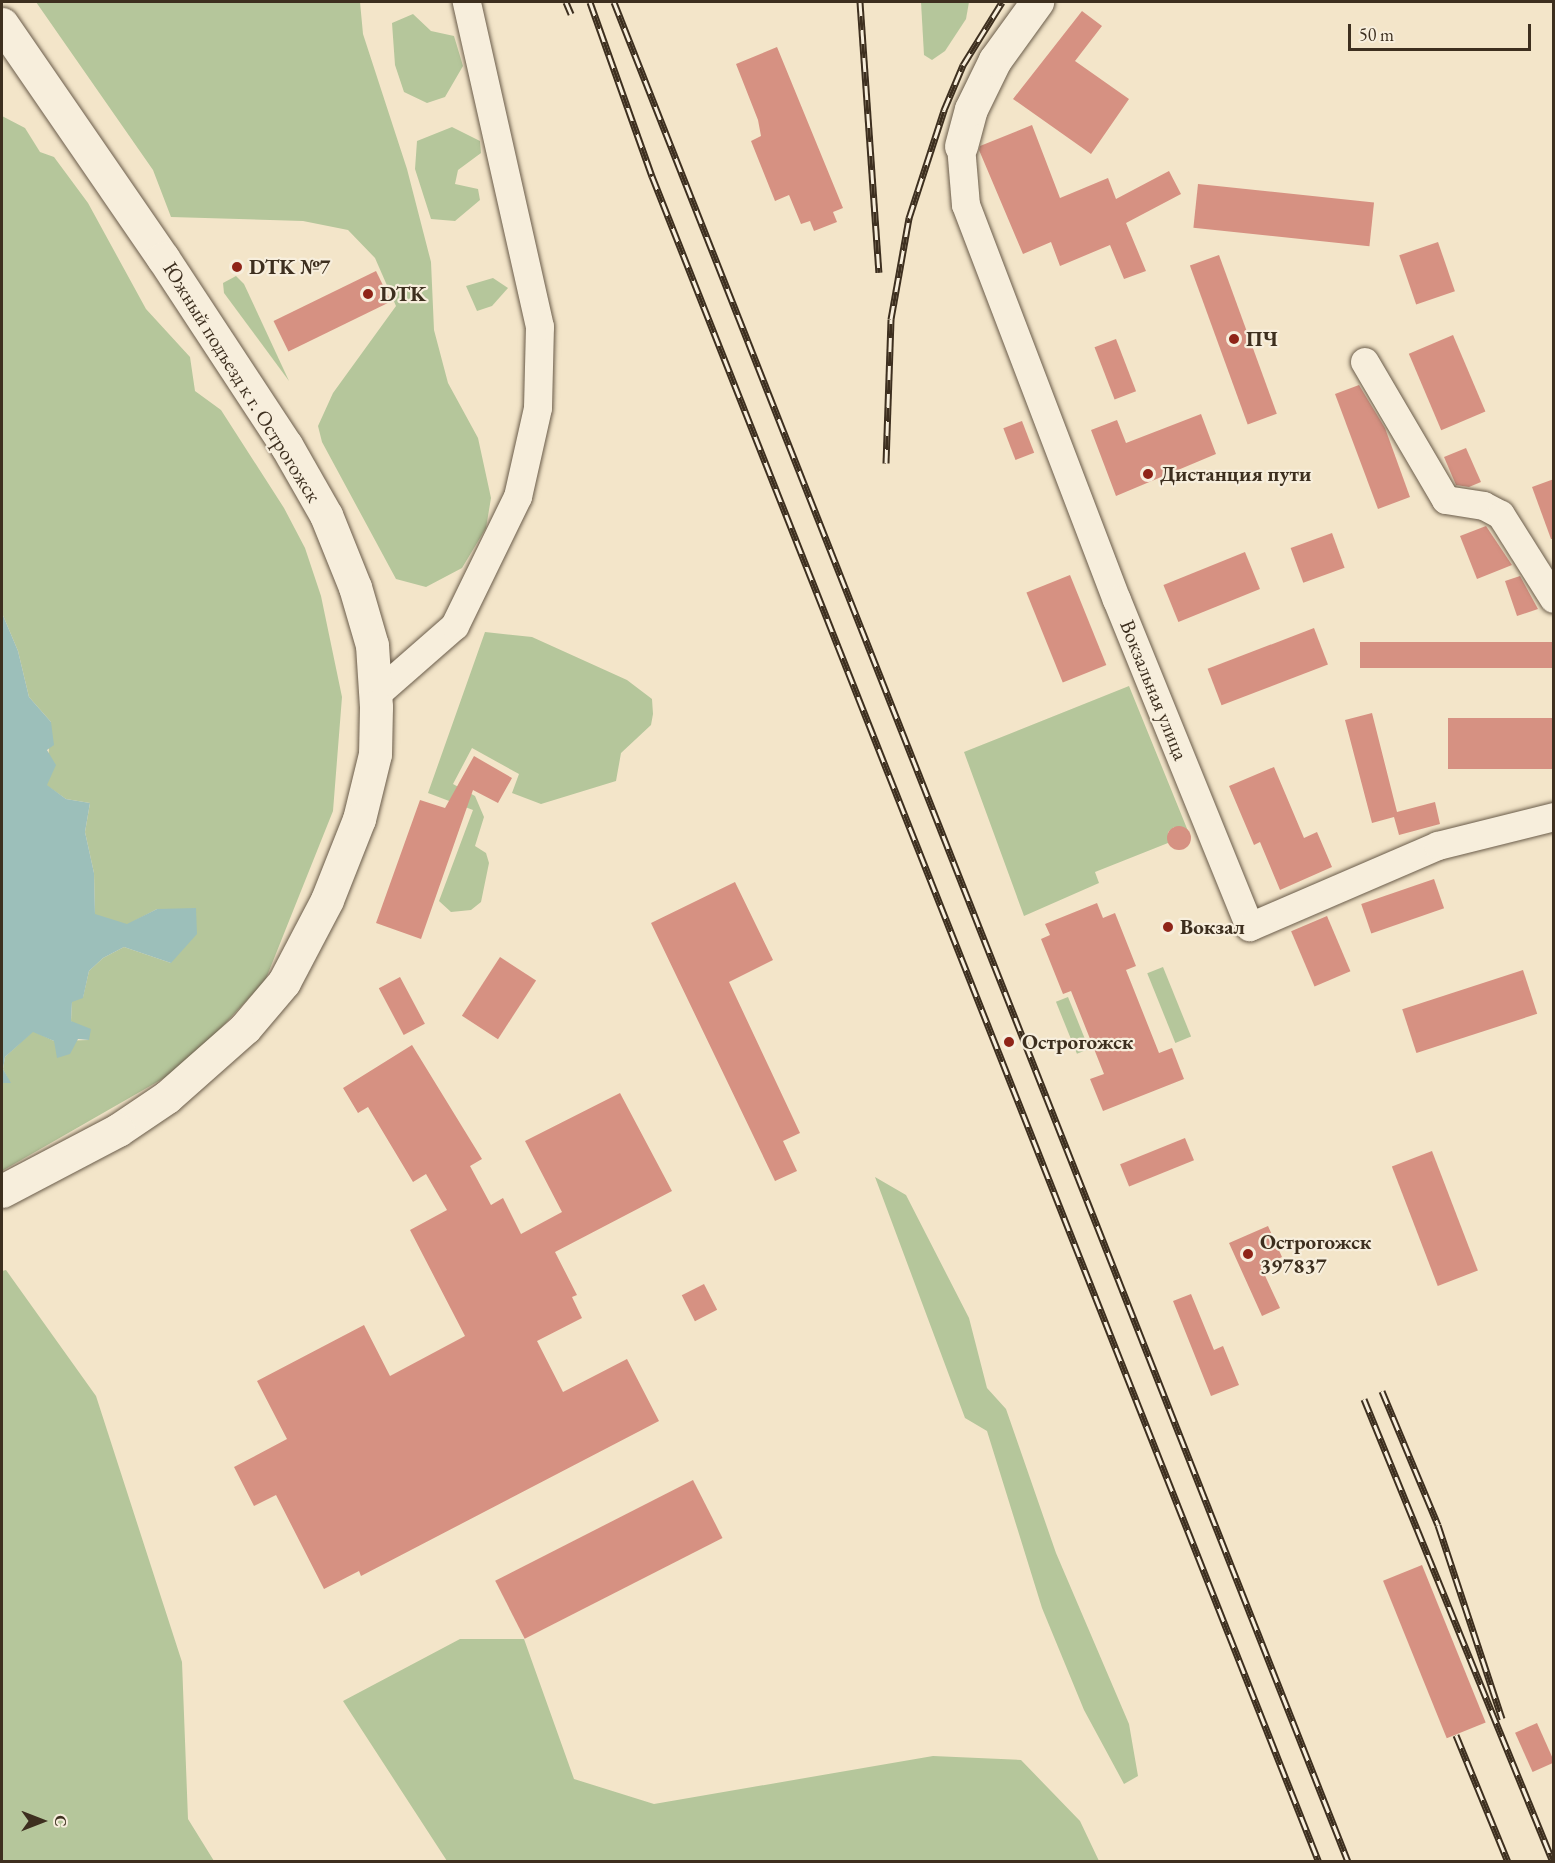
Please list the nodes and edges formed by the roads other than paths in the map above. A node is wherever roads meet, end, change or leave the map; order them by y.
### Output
1 (467, 2) edge
2 (1037, 2) edge
3 (2, 24) edge
4 (961, 146) joint
5 (1365, 362) dead end
6 (1554, 600) edge
7 (375, 696) junction
8 (1554, 817) edge
9 (2, 1191) edge

1 - 7 street
2 - 4 main road
3 - 7 main road, Южный подъезд к г. Острогожск
4 - 8 street, Вокзальная улица
5 - 6 street
7 - 9 main road, Южный подъезд к г. Острогожск

